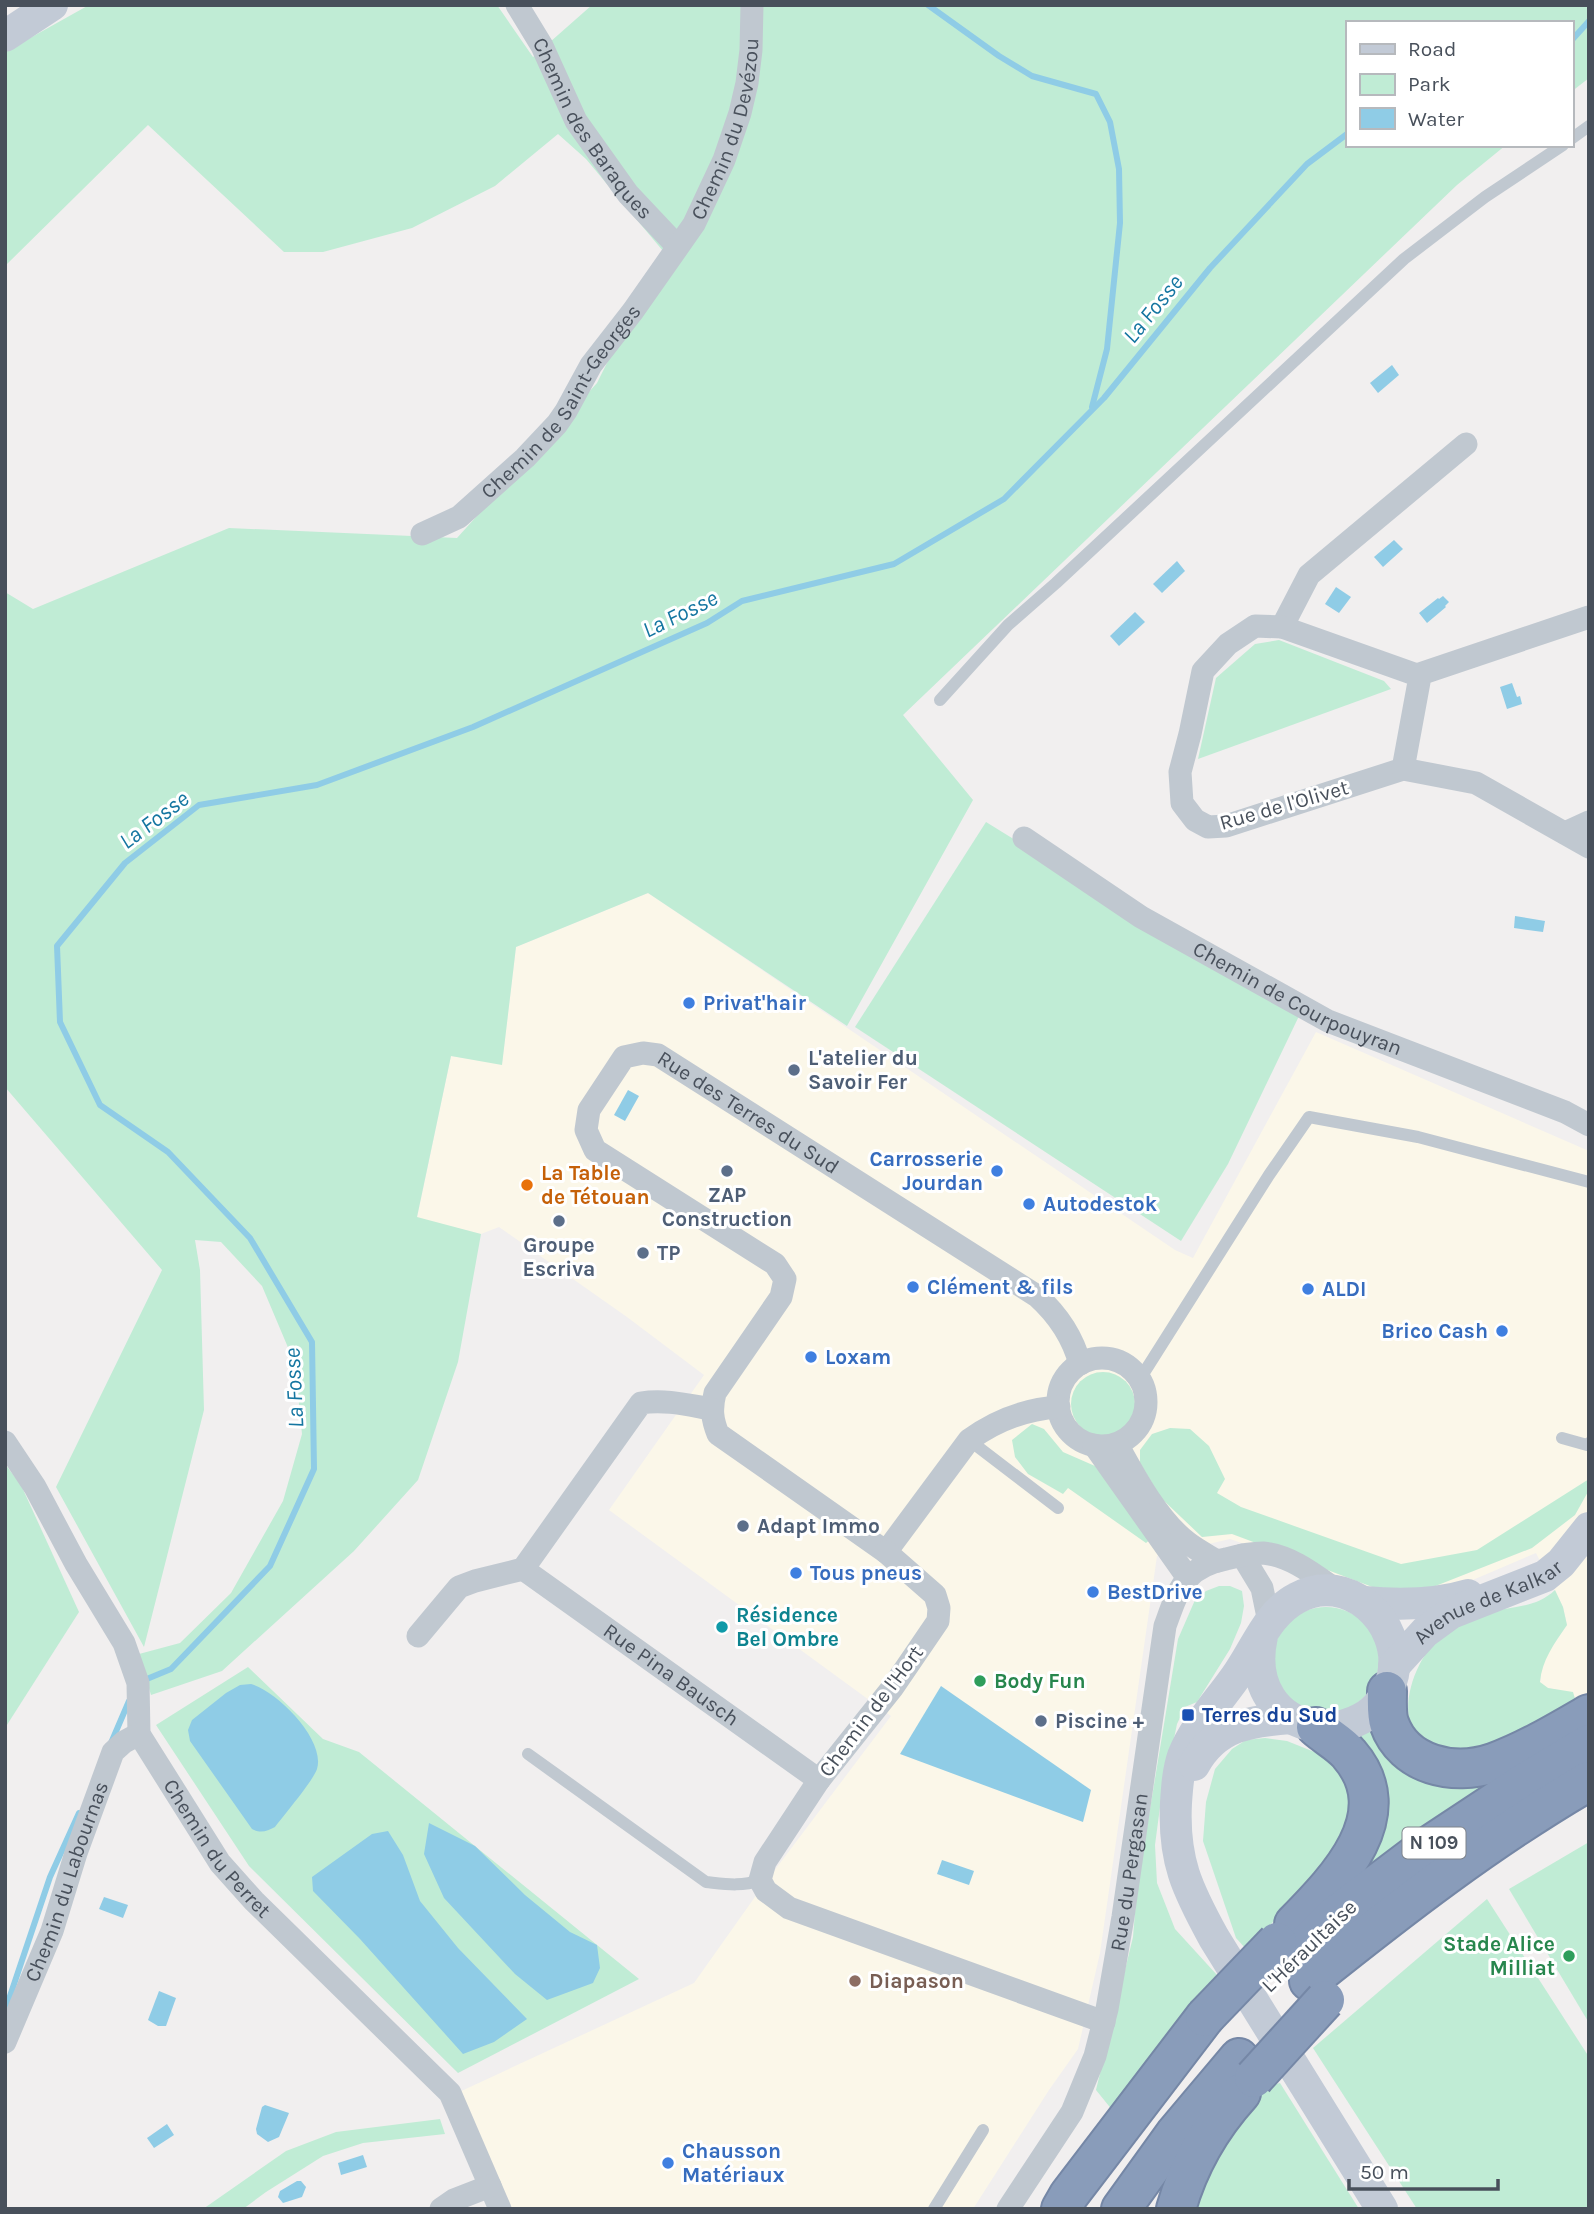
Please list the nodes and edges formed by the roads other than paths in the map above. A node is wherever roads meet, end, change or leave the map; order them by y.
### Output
1 (52, 5) edge
2 (517, 5) edge
3 (752, 5) edge
4 (5, 36) edge
5 (1589, 125) edge
6 (1573, 137) edge
7 (1560, 147) edge
8 (677, 246) junction
9 (1466, 444) dead end
10 (422, 534) dead end
11 (1589, 617) edge
12 (1282, 627) junction
13 (1416, 674) junction
14 (940, 700) dead end
15 (1403, 769) junction
16 (1589, 822) edge
17 (1565, 833) junction
18 (1024, 838) dead end
19 (1589, 847) edge
20 (1589, 1125) edge
21 (1589, 1182) edge
22 (1080, 1364) junction
23 (1140, 1379) junction
24 (1059, 1407) junction
25 (712, 1409) junction
26 (1562, 1438) dead end
27 (969, 1440) junction
28 (5, 1442) edge
29 (1589, 1443) edge
30 (1118, 1444) junction
31 (1094, 1445) junction
32 (1058, 1508) dead end
33 (1585, 1533) edge
34 (886, 1552) junction
35 (1242, 1555) junction
36 (1216, 1561) junction
37 (523, 1569) junction
38 (1188, 1578) junction
39 (1352, 1597) junction
40 (1265, 1629) junction
41 (418, 1636) dead end
42 (1391, 1678) junction
43 (1589, 1714) edge
44 (1303, 1723) junction
45 (139, 1734) junction
46 (1589, 1744) edge
47 (528, 1754) dead end
48 (819, 1780) junction
49 (1589, 1781) edge
50 (1589, 1801) edge
51 (1176, 1810) junction
52 (760, 1880) junction
53 (1301, 1971) junction
54 (1104, 2021) junction
55 (5, 2042) edge
56 (1229, 2047) junction
57 (984, 2130) dead end
58 (490, 2186) junction
59 (441, 2209) edge
60 (500, 2209) edge
61 (934, 2209) edge
62 (1008, 2209) edge
63 (1062, 2209) edge
64 (1086, 2209) edge
65 (1121, 2209) edge
66 (1176, 2209) edge
67 (1382, 2209) edge

1 - 4 street
2 - 8 street, Chemin des Baraques
3 - 8 street, Chemin du Devézou
5 - 6 lane
7 - 14 lane
8 - 10 street, Chemin de Saint-Georges
9 - 12 street
11 - 13 street
12 - 13 street, Rue de l'Olivet
12 - 15 street, Rue de l'Olivet
13 - 15 street
15 - 17 street
16 - 17 street
17 - 19 street
18 - 20 street, Chemin de Courpouyran
21 - 23 lane
22 - 23 street
22 - 24 street
22 - 25 street, Rue des Terres du Sud
23 - 30 street
24 - 27 street
24 - 31 street
25 - 34 street
25 - 37 street
26 - 29 lane
27 - 32 lane
27 - 34 street
28 - 45 street
30 - 31 street
30 - 36 street
31 - 38 street
33 - 39 street, Avenue de Kalkar
33 - 42 street, Avenue de Kalkar
34 - 48 street, Chemin de l'Hort
35 - 36 street
35 - 39 street
35 - 40 street
36 - 38 street
37 - 41 street
37 - 48 street, Rue Pina Bausch
38 - 54 street, Rue du Pergasan
39 - 40 street
39 - 42 street
40 - 44 street
40 - 51 street
42 - 43 highway
42 - 44 street
44 - 51 street
44 - 53 highway
45 - 55 street, Chemin du Labournas
45 - 58 street, Chemin du Perret
46 - 53 highway, L'Héraultaise / N 109
47 - 52 lane
48 - 52 street, Chemin de l'Hort
49 - 53 highway, L'Héraultaise / N 109
50 - 53 highway
51 - 67 street
52 - 54 street
53 - 56 highway, L'Héraultaise / N 109
53 - 56 highway, bridge
54 - 62 street, Rue du Pergasan
56 - 63 highway
56 - 64 highway, L'Héraultaise / N 109
56 - 65 highway, L'Héraultaise / N 109
56 - 66 highway
57 - 61 lane
58 - 59 street
58 - 60 street, Chemin du Perret

